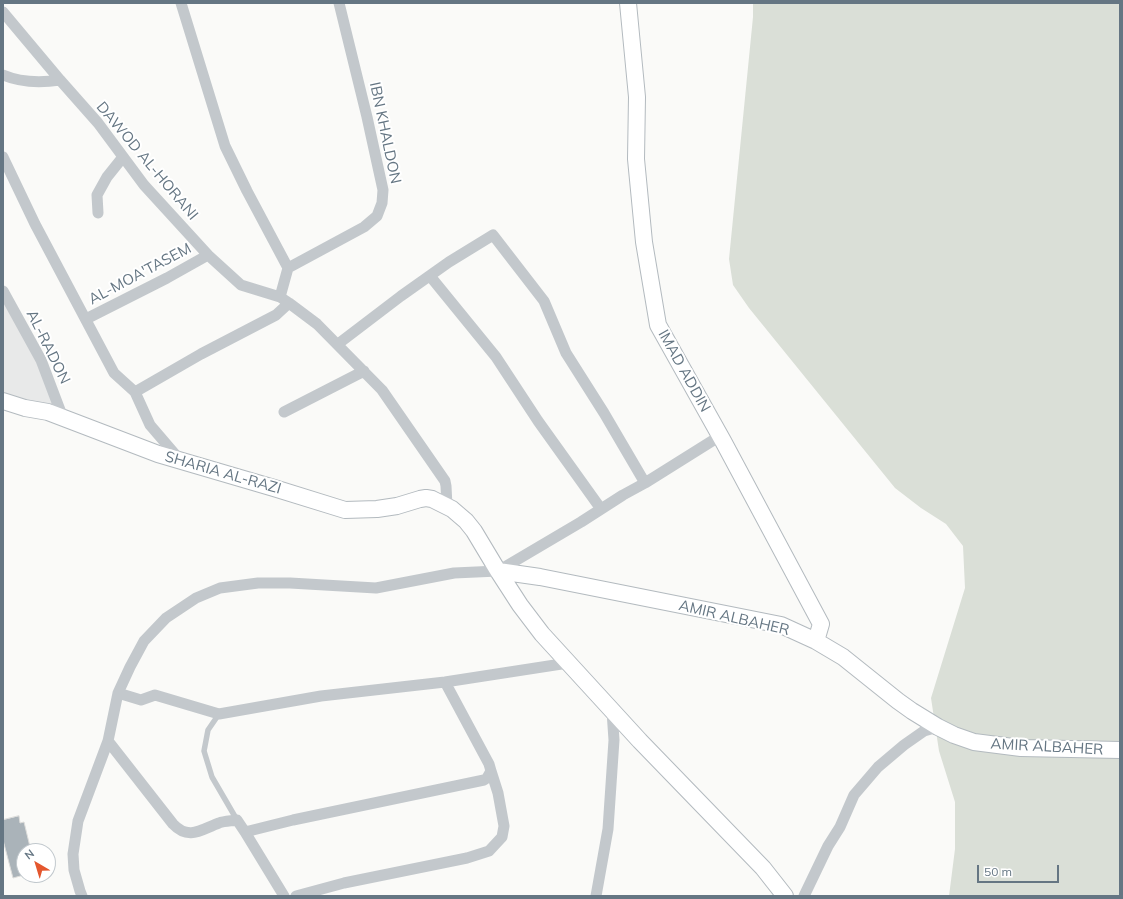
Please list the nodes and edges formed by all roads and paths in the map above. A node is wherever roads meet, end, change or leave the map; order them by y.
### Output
1 (181, 3) edge
2 (339, 3) edge
3 (628, 3) edge
4 (3, 12) edge
5 (3, 75) edge
6 (60, 80) junction
7 (3, 157) edge
8 (123, 158) junction
9 (98, 212) dead end
10 (208, 256) junction
11 (288, 268) junction
12 (430, 276) junction
13 (3, 291) edge
14 (284, 300) junction
15 (86, 319) junction
16 (338, 344) junction
17 (364, 371) junction
18 (135, 392) junction
19 (3, 401) edge
20 (284, 412) dead end
21 (63, 418) junction
22 (720, 436) junction
23 (182, 462) junction
24 (645, 483) junction
25 (447, 506) junction
26 (601, 509) junction
27 (498, 571) junction
28 (816, 641) junction
29 (568, 663) junction
30 (444, 682) junction
31 (118, 693) junction
32 (612, 711) junction
33 (219, 714) junction
34 (938, 727) junction
35 (108, 741) junction
36 (1120, 750) edge
37 (491, 771) junction
38 (237, 820) junction
39 (246, 832) junction
40 (82, 896) edge
41 (284, 896) edge
42 (296, 896) edge
43 (596, 896) edge
44 (786, 896) edge
45 (804, 896) edge

1 - 11 street
2 - 11 street, IBN KHALDON
3 - 22 street, IMAD ADDIN
4 - 6 street, DAWOD AL-HORANI
5 - 6 street
6 - 8 street, DAWOD AL-HORANI
7 - 15 street
8 - 9 street
8 - 10 street, DAWOD AL-HORANI
10 - 14 street, DAWOD AL-HORANI
10 - 15 street, AL-MOA'TASEM
11 - 14 street
12 - 16 street
12 - 24 street
12 - 26 street
13 - 21 street, AL-RADON
14 - 16 street, DAWOD AL-HORANI
14 - 18 street
15 - 18 street
16 - 17 street, DAWOD AL-HORANI
17 - 20 street
17 - 25 street, DAWOD AL-HORANI
18 - 23 street
19 - 21 street, SHARIA AL-RAZI
21 - 23 street, SHARIA AL-RAZI
22 - 24 street
22 - 28 street, IMAD ADDIN
23 - 25 street, SHARIA AL-RAZI
24 - 26 street
25 - 27 street
26 - 27 street
27 - 28 street, AMIR ALBAHER
27 - 29 street
27 - 31 street
28 - 34 street, AMIR ALBAHER
29 - 30 street
29 - 32 street
30 - 33 street
30 - 37 street
31 - 33 street
31 - 35 street
32 - 43 street
32 - 44 street
33 - 38 lane
34 - 36 street, AMIR ALBAHER
34 - 45 street
35 - 38 street
35 - 40 street
37 - 39 street
37 - 42 street
38 - 39 street
39 - 41 street

